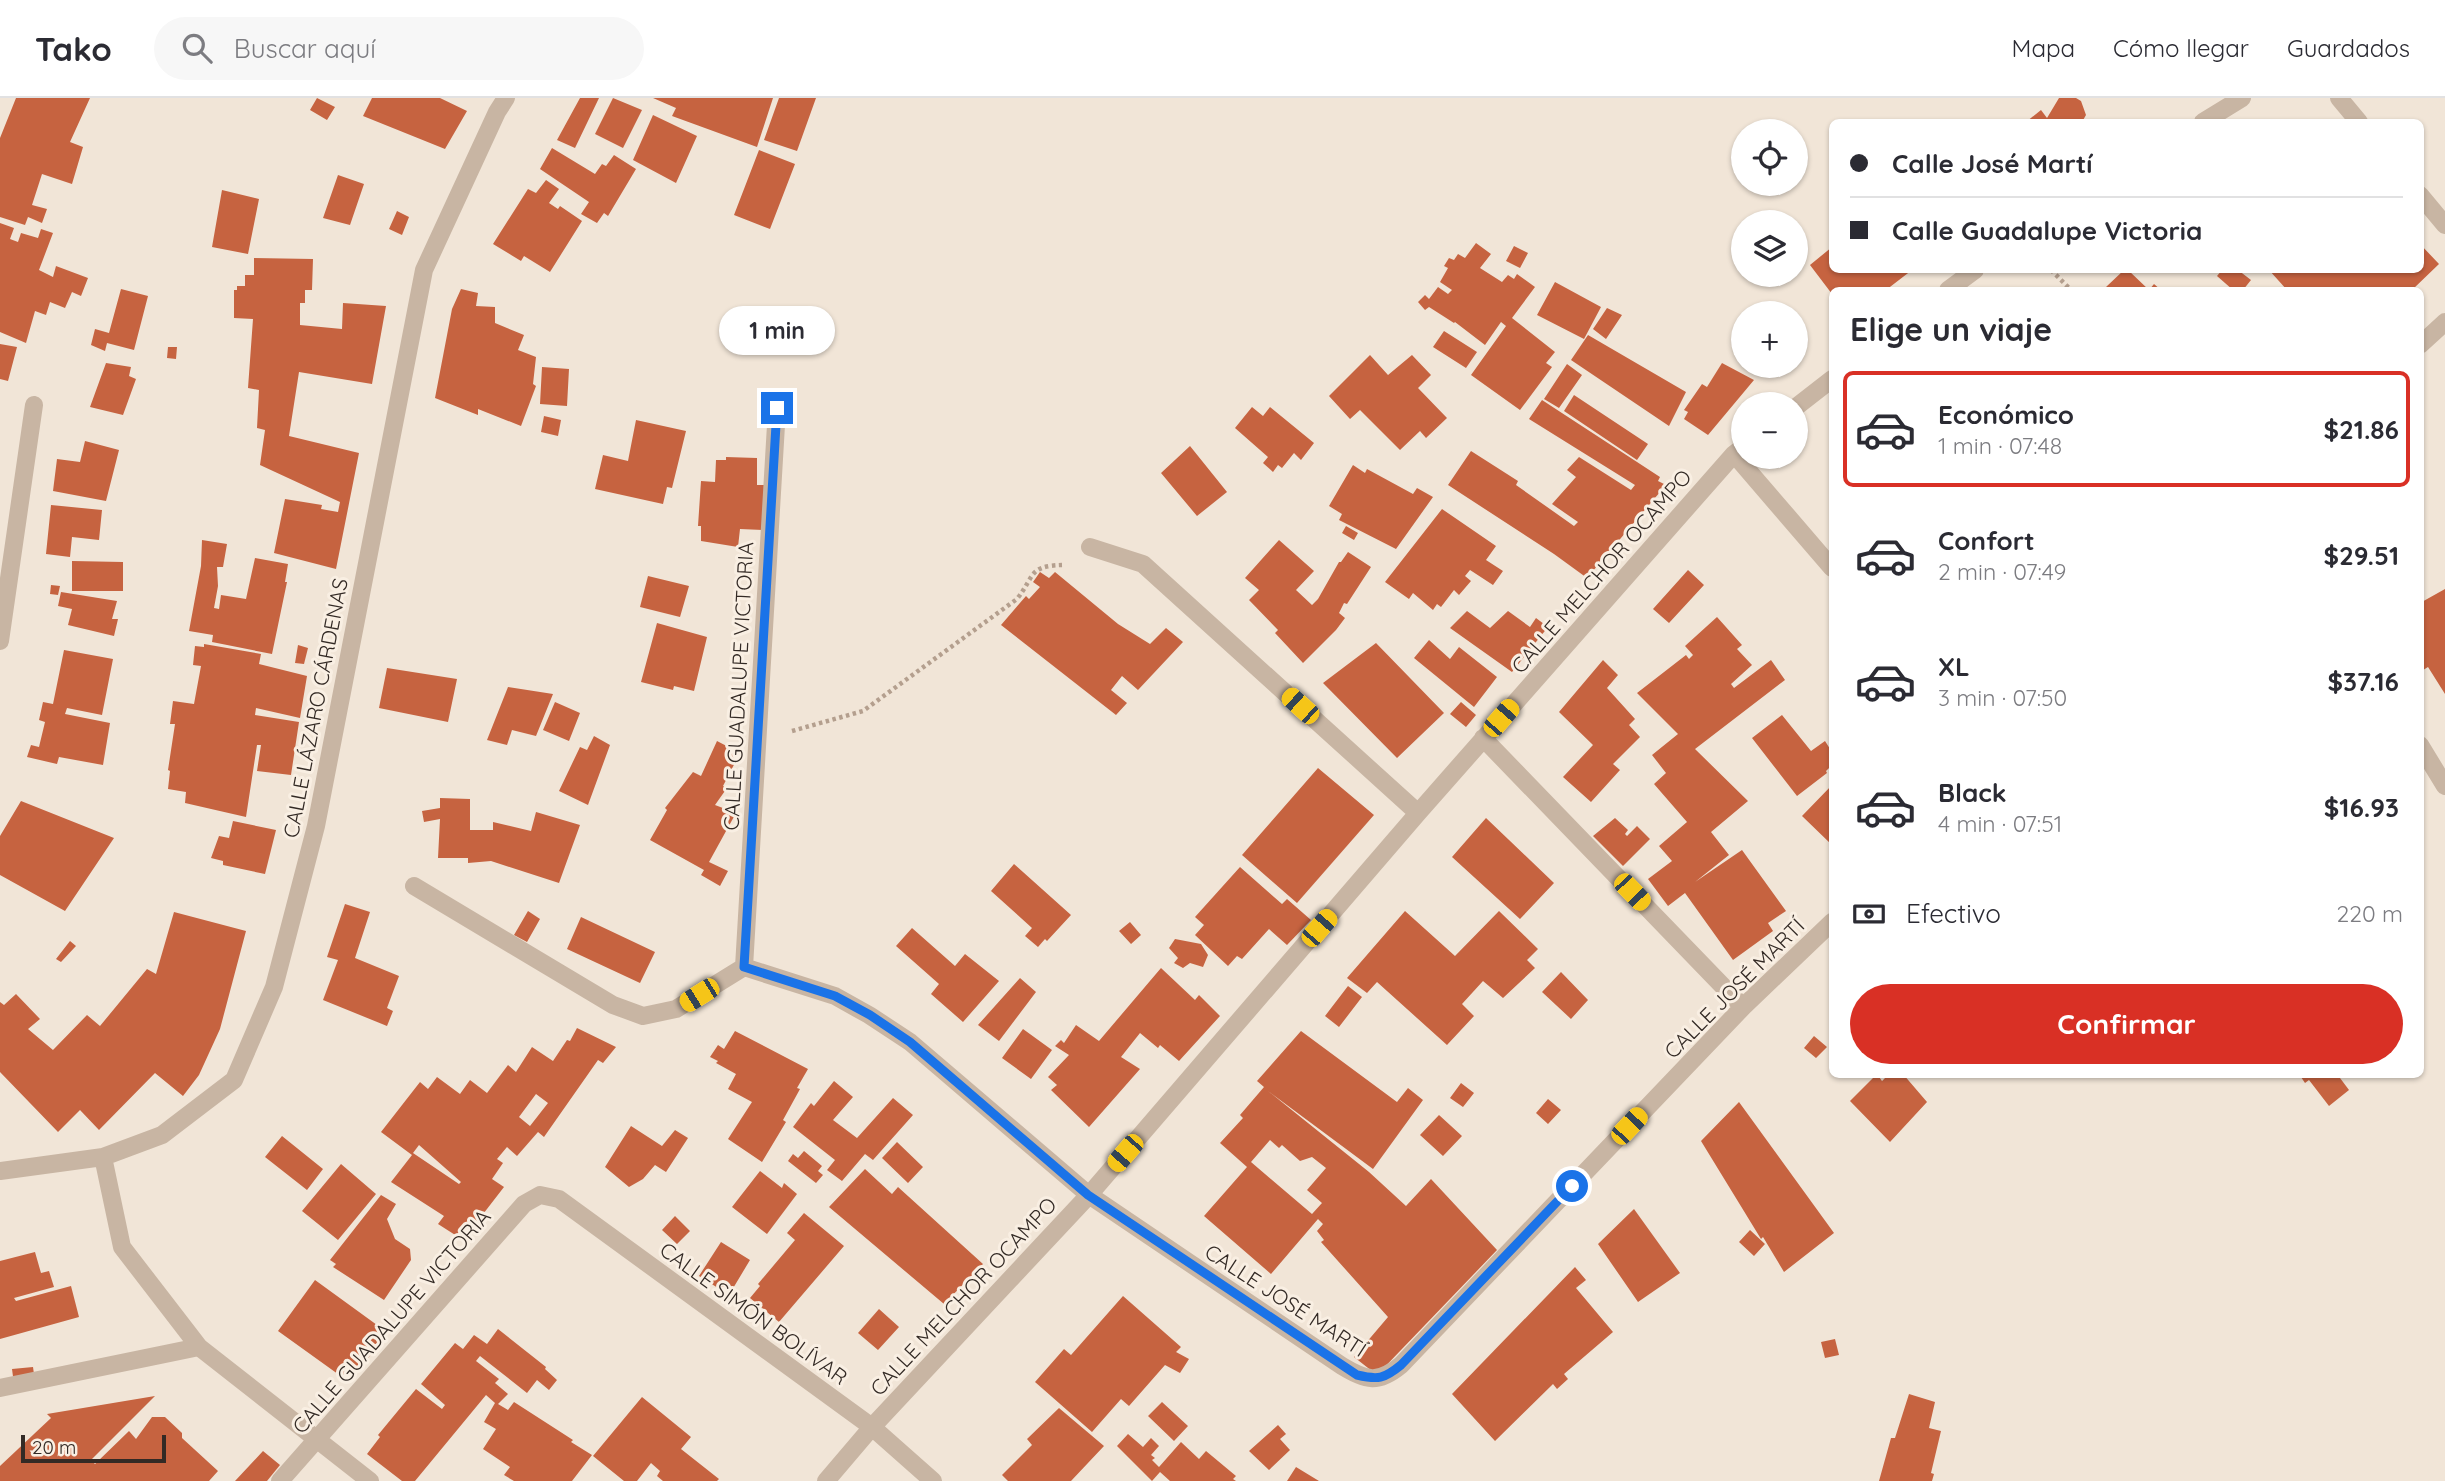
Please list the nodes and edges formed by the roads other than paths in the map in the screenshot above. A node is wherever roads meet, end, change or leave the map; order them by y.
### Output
1 (506, 98) edge
2 (2242, 98) edge
3 (2339, 98) edge
4 (2208, 119) edge
5 (2357, 119) edge
6 (2424, 200) edge
7 (2445, 225) edge
8 (1971, 273) edge
9 (1952, 287) edge
10 (2445, 323) edge
11 (2424, 341) edge
12 (1829, 381) edge
13 (1808, 398) edge
14 (34, 405) dead end
15 (777, 408) dead end
16 (1731, 460) edge
17 (1753, 469) edge
18 (1090, 547) road end
19 (1829, 564) edge
20 (0, 641) edge
21 (1483, 738) junction
22 (2424, 752) edge
23 (2445, 786) edge
24 (1418, 813) junction
25 (414, 886) dead end
26 (1829, 925) edge
27 (744, 967) junction
28 (1743, 1007) junction
29 (103, 1157) junction
30 (0, 1171) edge
31 (540, 1195) joint
32 (1088, 1195) junction
33 (199, 1347) junction
34 (0, 1388) edge
35 (872, 1427) junction
36 (318, 1439) junction
37 (280, 1481) edge
38 (370, 1481) edge
39 (826, 1481) edge
40 (933, 1481) edge

1 - 29 street, CALLE LÁZARO CÁRDENAS
2 - 4 street
3 - 5 street
6 - 7 street
8 - 9 street
10 - 11 street
12 - 13 street
14 - 20 street
15 - 27 street, CALLE GUADALUPE VICTORIA
16 - 21 street, CALLE MELCHOR OCAMPO
17 - 19 street
18 - 24 street
21 - 24 street, CALLE MELCHOR OCAMPO
21 - 28 street
22 - 23 street
24 - 32 street, CALLE MELCHOR OCAMPO
25 - 27 street
26 - 28 street, CALLE JOSÉ MARTÍ
27 - 32 street, CALLE JOSÉ MARTÍ
28 - 32 street, CALLE JOSÉ MARTÍ
29 - 30 street, CALLE LÁZARO CÁRDENAS
29 - 33 street
31 - 35 street, CALLE SIMÓN BOLÍVAR
31 - 36 street, CALLE GUADALUPE VICTORIA
32 - 35 street, CALLE MELCHOR OCAMPO
33 - 34 street
33 - 36 street
35 - 39 street, CALLE MELCHOR OCAMPO
35 - 40 street, CALLE SIMÓN BOLÍVAR
36 - 37 street, CALLE GUADALUPE VICTORIA
36 - 38 street

